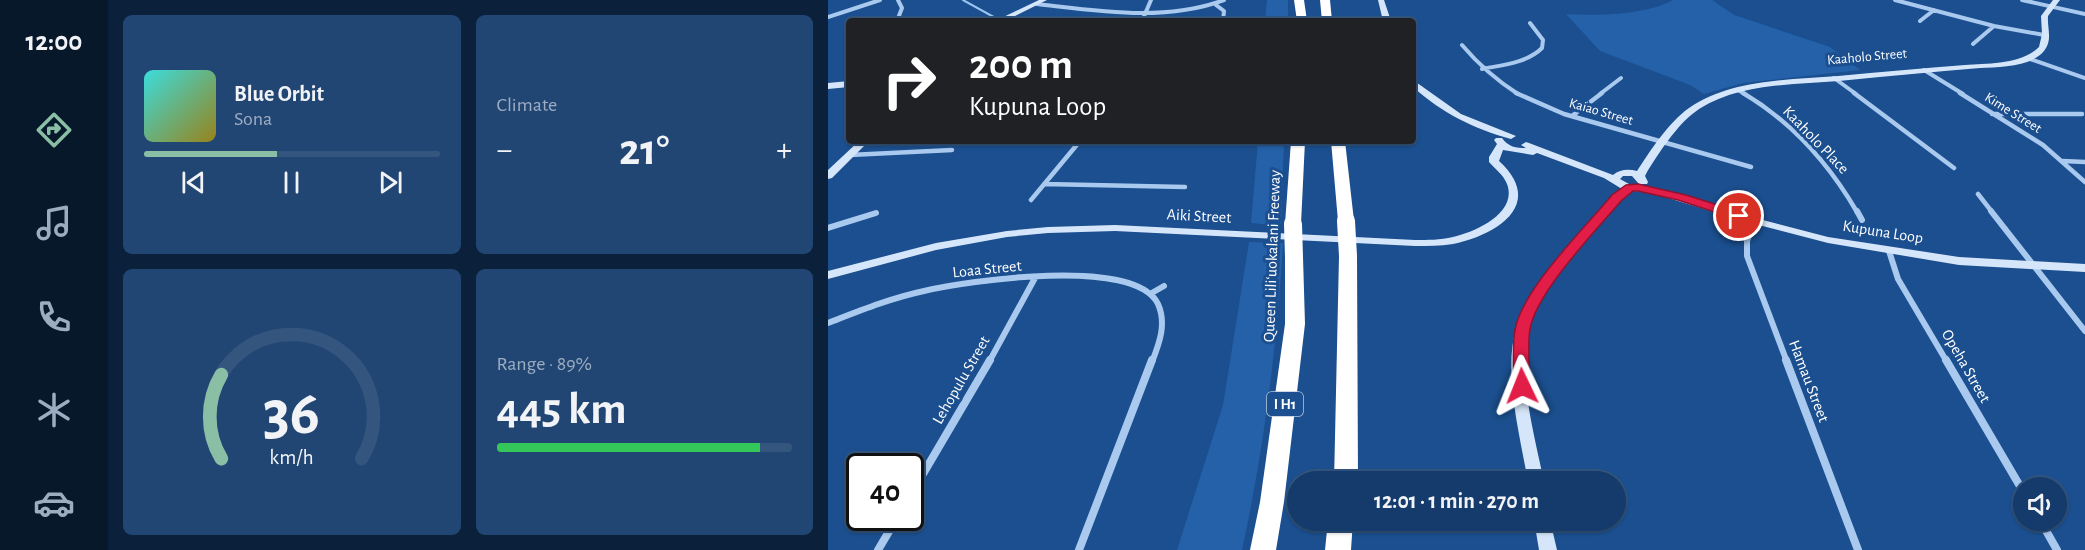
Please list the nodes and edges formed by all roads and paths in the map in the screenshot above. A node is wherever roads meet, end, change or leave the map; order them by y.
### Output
1 (880, 0) edge
2 (897, 0) edge
3 (1151, 0) edge
4 (1224, 0) edge
5 (1300, 0) edge
6 (1327, 0) edge
7 (1382, 0) edge
8 (1894, 0) edge
9 (2022, 0) edge
10 (2057, 0) edge
11 (1041, 2) edge
12 (1216, 5) junction
13 (2050, 6) junction
14 (1934, 10) junction
15 (1146, 12) junction
16 (2085, 14) edge
17 (1327, 16) edge
18 (828, 17) edge
19 (898, 18) edge
20 (1006, 18) edge
21 (1143, 18) edge
22 (1223, 18) edge
23 (1302, 18) edge
24 (1386, 18) edge
25 (1920, 21) dead end
26 (1530, 23) dead end
27 (1994, 26) junction
28 (2044, 35) junction
29 (1973, 44) dead end
30 (1462, 45) dead end
31 (2027, 58) junction
32 (1482, 69) junction
33 (1924, 70) junction
34 (1621, 78) dead end
35 (1834, 78) junction
36 (2085, 78) edge
37 (846, 84) edge
38 (828, 86) edge
39 (1416, 86) edge
40 (1738, 90) junction
41 (1991, 114) junction
42 (2082, 114) dead end
43 (1572, 117) junction
44 (1470, 123) junction
45 (1511, 136) junction
46 (861, 144) edge
47 (1077, 144) edge
48 (1298, 144) edge
49 (1338, 144) edge
50 (1660, 145) junction
51 (1511, 146) junction
52 (952, 150) dead end
53 (850, 155) junction
54 (2062, 161) junction
55 (2085, 162) edge
56 (1751, 167) dead end
57 (1954, 168) dead end
58 (828, 176) edge
59 (1628, 182) junction
60 (2085, 182) edge
61 (1044, 184) junction
62 (1185, 187) dead end
63 (1978, 194) dead end
64 (1030, 200) dead end
65 (876, 213) dead end
66 (1862, 220) dead end
67 (1755, 221) junction
68 (828, 228) edge
69 (1889, 251) junction
70 (2033, 265) junction
71 (2085, 268) edge
72 (828, 275) edge
73 (1035, 278) junction
74 (1164, 286) dead end
75 (1150, 294) junction
76 (828, 323) edge
77 (2085, 331) edge
78 (1346, 471) edge
79 (1534, 471) edge
80 (924, 473) edge
81 (2015, 477) edge
82 (889, 531) edge
83 (1340, 531) edge
84 (1544, 531) edge
85 (2046, 531) edge
86 (878, 550) edge
87 (1079, 550) edge
88 (1263, 550) edge
89 (1338, 550) edge
90 (1548, 550) edge
91 (1858, 550) edge
92 (2057, 550) edge

1 - 18 street
2 - 19 street
3 - 15 street
4 - 12 street
5 - 23 highway
6 - 17 highway
7 - 24 street
8 - 14 street
9 - 13 street
10 - 13 street
11 - 15 street
11 - 20 street
12 - 15 street
12 - 22 street
13 - 16 street
13 - 28 street
14 - 25 street
14 - 27 street
15 - 21 street
26 - 32 street
27 - 28 street
27 - 29 street
28 - 31 street
30 - 32 street, Kaiao Street
31 - 33 street, Kaaholo Street
31 - 36 street
32 - 43 street, Kaiao Street
33 - 35 street, Kaaholo Street
33 - 41 street, Kime Street
34 - 43 street
35 - 40 street, Kaaholo Street
35 - 57 street
37 - 38 street
39 - 44 street, Kupuna Loop
40 - 50 street, Kaaholo Street
40 - 66 street, Kaaholo Place
41 - 42 street
41 - 54 street, Kime Street
43 - 50 street, Kaiao Street
44 - 45 street, Kupuna Loop
44 - 51 street, Kupuna Loop
45 - 51 street
45 - 51 street, Kupuna Loop
46 - 53 street
47 - 61 street
48 - 88 highway, Queen Liliʻuokalani Freeway / I H1, bridge
49 - 78 highway, bridge
50 - 56 street, Kaiao Street
50 - 59 street, Kaaholo Street
51 - 59 street, Kupuna Loop
51 - 72 street, Aiki Street
52 - 53 street
53 - 58 street
54 - 55 street
54 - 60 street, Kime Street
59 - 67 street, Kupuna Loop
59 - 79 street, Kaaholo Street
61 - 62 street
61 - 64 street
63 - 70 street
65 - 68 street
67 - 69 street, Kupuna Loop
67 - 91 street, Hamau Street
69 - 70 street, Kupuna Loop
69 - 81 street, Opeha Street
70 - 71 street, Kupuna Loop
70 - 77 street
73 - 75 street, Loaa Street
73 - 76 street, Loaa Street
73 - 80 street, Lehopulu Street
74 - 75 street
75 - 87 street
82 - 86 street
83 - 89 highway
84 - 90 street
85 - 92 street

